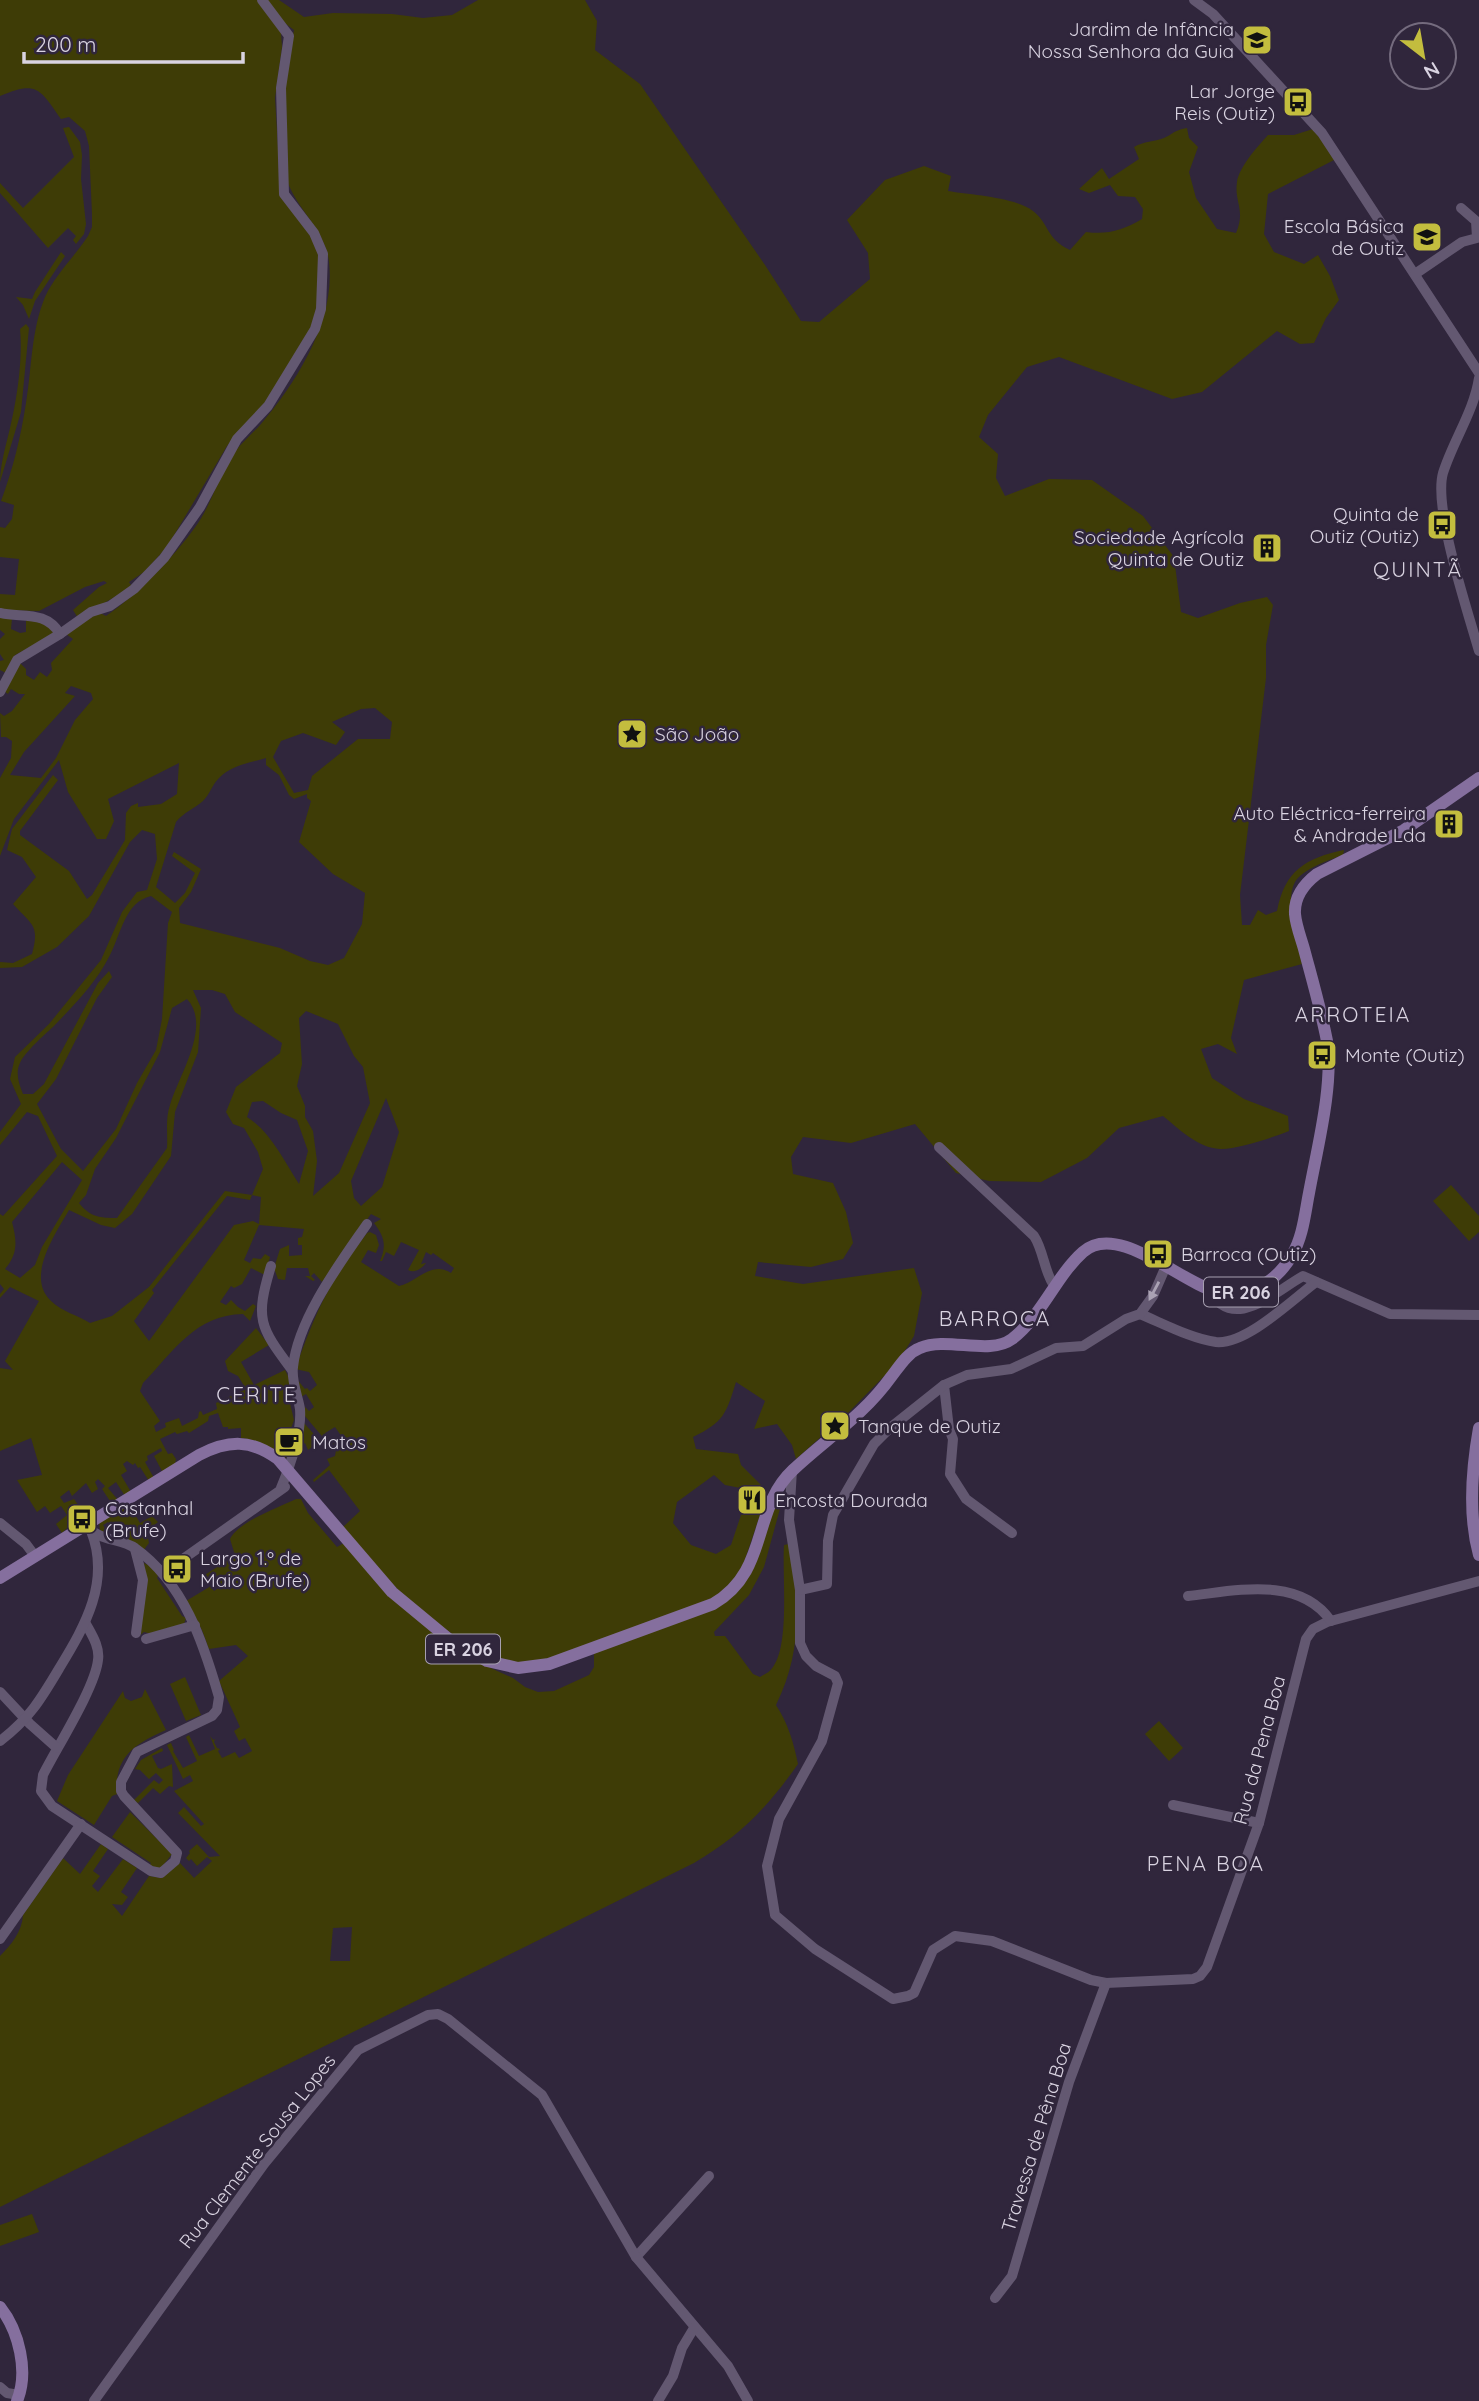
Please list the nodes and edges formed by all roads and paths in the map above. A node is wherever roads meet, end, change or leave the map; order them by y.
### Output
1 (262, 0) edge
2 (1194, 0) edge
3 (1461, 208) dead end
4 (1478, 238) edge
5 (1415, 274) junction
6 (1479, 376) edge
7 (0, 613) edge
8 (60, 634) junction
9 (1479, 651) edge
10 (0, 692) edge
11 (1479, 778) edge
12 (939, 1147) dead end
13 (367, 1224) dead end
14 (271, 1265) dead end
15 (1166, 1266) junction
16 (1316, 1282) junction
17 (1055, 1287) junction
18 (1207, 1288) junction
19 (1140, 1314) junction
20 (1479, 1315) edge
21 (292, 1370) junction
22 (944, 1385) junction
23 (1479, 1428) edge
24 (287, 1468) junction
25 (792, 1470) junction
26 (299, 1483) junction
27 (281, 1488) junction
28 (0, 1523) edge
29 (89, 1528) junction
30 (1012, 1533) dead end
31 (135, 1549) junction
32 (1479, 1555) edge
33 (35, 1556) junction
34 (163, 1573) junction
35 (0, 1578) edge
36 (1479, 1581) edge
37 (800, 1590) junction
38 (1188, 1596) dead end
39 (1331, 1621) junction
40 (86, 1624) junction
41 (195, 1625) junction
42 (136, 1633) dead end
43 (146, 1639) dead end
44 (0, 1692) edge
45 (26, 1719) junction
46 (0, 1741) edge
47 (57, 1748) junction
48 (1173, 1805) dead end
49 (81, 1824) junction
50 (1259, 1824) junction
51 (0, 1939) edge
52 (1106, 1983) junction
53 (709, 2176) dead end
54 (636, 2257) junction
55 (995, 2298) dead end
56 (0, 2307) edge
57 (694, 2328) junction
58 (0, 2387) edge
59 (18, 2398) edge
60 (94, 2401) edge
61 (658, 2401) edge
62 (748, 2401) edge

1 - 8 street
2 - 5 street
3 - 4 street
4 - 5 street
5 - 6 street
6 - 9 street
7 - 8 street
8 - 10 street
11 - 18 main road, ER 206
12 - 17 street
13 - 21 street
14 - 21 street
15 - 17 main road, ER 206
15 - 18 main road, ER 206
15 -> 19 street
16 - 18 street
16 - 19 street
16 - 20 street
17 - 25 main road, ER 206
19 - 22 street
21 - 24 street
22 - 30 street
22 - 37 street
23 - 32 main road
24 - 26 main road, ER 206
24 - 27 street
24 - 29 main road, ER 206
25 - 26 main road, ER 206
25 - 37 street
26 - 27 street
27 - 34 street
28 - 33 street
29 - 31 street
29 - 33 main road, ER 206
29 - 40 street
31 - 34 street
31 - 42 street
33 - 35 main road, ER 206
34 - 41 street
36 - 39 street, Rua da Pena Boa
37 - 52 street, Rua da Pena Boa
38 - 39 street
39 - 50 street, Rua da Pena Boa
40 - 45 street
40 - 47 street
41 - 43 street
41 - 49 street
44 - 45 street
45 - 46 street
45 - 47 street
47 - 49 street
48 - 50 street
49 - 51 street
50 - 52 street, Rua da Pena Boa
52 - 55 street, Travessa de Pêna Boa
53 - 54 street
54 - 57 street, Rua Clemente Sousa Lopes
54 - 60 street, Rua Clemente Sousa Lopes
56 - 59 main road
57 - 61 street
57 - 62 street, Rua Clemente Sousa Lopes
58 - 59 street

